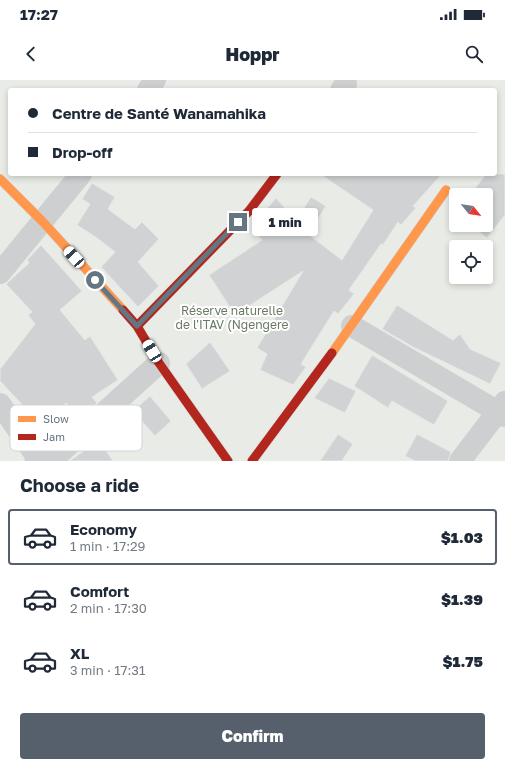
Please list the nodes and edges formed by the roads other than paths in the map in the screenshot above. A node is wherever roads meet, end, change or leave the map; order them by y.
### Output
1 (156, 80) edge
2 (150, 88) edge
3 (79, 176) edge
4 (275, 176) edge
5 (0, 179) edge
6 (446, 190) dead end
7 (43, 222) junction
8 (0, 273) edge
9 (137, 326) junction
10 (352, 326) junction
11 (159, 363) junction
12 (0, 404) edge
13 (113, 405) edge
14 (502, 410) edge
15 (10, 419) edge
16 (32, 451) edge
17 (62, 451) edge
18 (36, 461) edge
19 (51, 461) edge
20 (228, 461) edge
21 (252, 461) edge
22 (460, 461) edge

1 - 2 street
3 - 7 street
4 - 9 street
5 - 7 street
6 - 10 street
7 - 8 street
7 - 9 street
9 - 11 street
10 - 14 street
10 - 21 street
11 - 13 street
11 - 20 street
12 - 15 street
14 - 22 street
16 - 18 street
17 - 19 street

